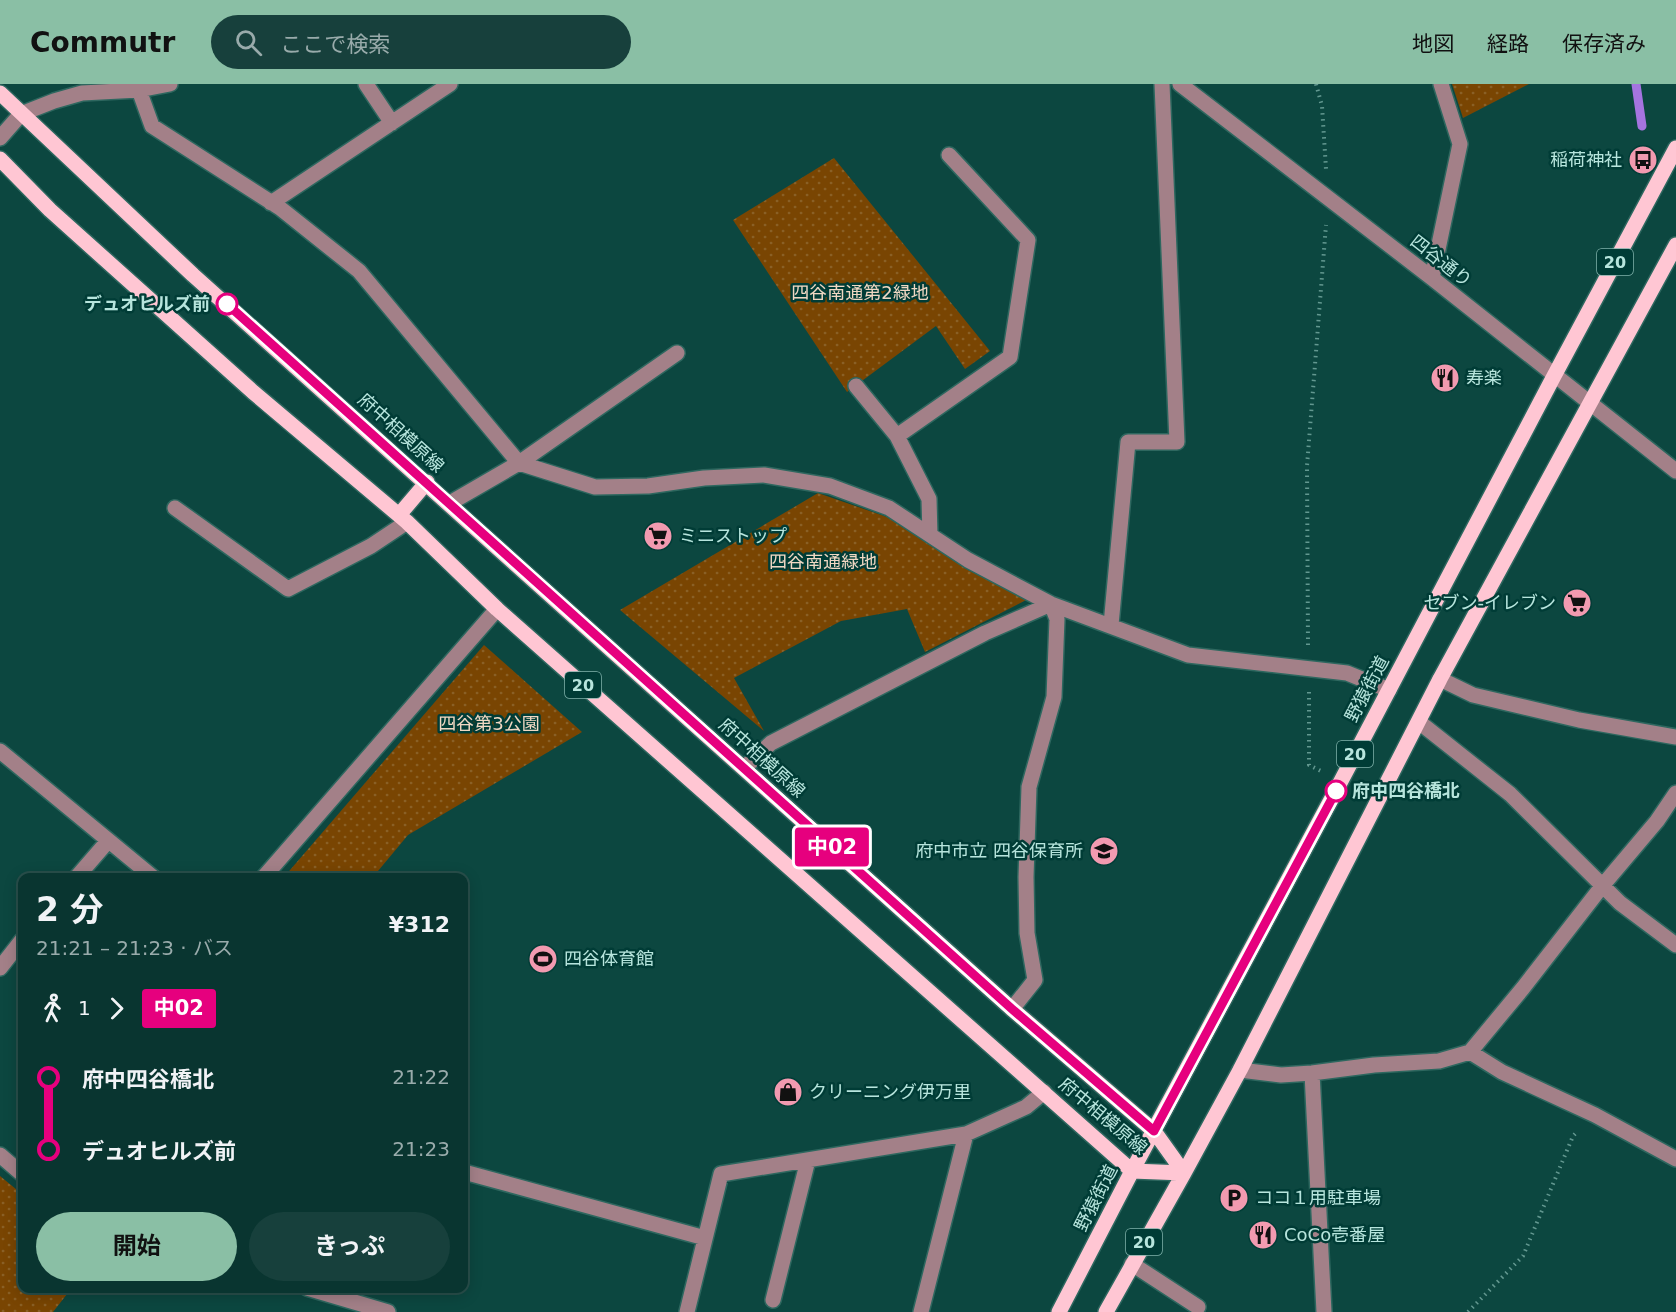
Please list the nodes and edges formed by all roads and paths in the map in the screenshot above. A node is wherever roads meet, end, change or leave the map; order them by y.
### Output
1 (170, 84) edge
2 (366, 84) edge
3 (450, 84) edge
4 (1162, 84) edge
5 (1180, 84) edge
6 (1316, 84) edge
7 (1440, 84) edge
8 (139, 90) junction
9 (0, 93) edge
10 (21, 114) junction
11 (392, 123) junction
12 (0, 138) edge
13 (1676, 148) edge
14 (949, 155) dead end
15 (0, 159) edge
16 (1328, 200) junction
17 (271, 203) junction
18 (1676, 245) edge
19 (1432, 278) junction
20 (677, 353) dead end
21 (1554, 376) junction
22 (856, 386) dead end
23 (1591, 402) junction
24 (897, 436) junction
25 (519, 463) junction
26 (1676, 471) edge
27 (427, 482) junction
28 (450, 503) junction
29 (175, 508) dead end
30 (403, 518) junction
31 (930, 535) junction
32 (1051, 604) junction
33 (496, 609) junction
34 (1111, 625) junction
35 (1308, 669) junction
36 (1440, 679) junction
37 (1389, 690) junction
38 (1419, 722) junction
39 (1676, 737) edge
40 (0, 751) edge
41 (744, 768) junction
42 (1341, 781) junction
43 (1676, 793) edge
44 (108, 841) junction
45 (80, 873) edge
46 (148, 873) edge
47 (267, 873) edge
48 (1603, 885) junction
49 (18, 944) edge
50 (1676, 945) edge
51 (3, 958) edge
52 (1012, 1009) junction
53 (1470, 1052) junction
54 (1240, 1070) junction
55 (1312, 1073) junction
56 (1044, 1092) junction
57 (1595, 1115) junction
58 (1154, 1131) junction
59 (966, 1134) junction
60 (0, 1155) edge
61 (1676, 1159) edge
62 (808, 1160) junction
63 (18, 1171) edge
64 (1132, 1171) junction
65 (468, 1173) edge
66 (1184, 1173) junction
67 (705, 1238) junction
68 (1131, 1264) junction
69 (324, 1293) edge
70 (773, 1300) dead end
71 (1198, 1306) dead end
72 (387, 1312) edge
73 (687, 1312) edge
74 (921, 1312) edge
75 (1059, 1312) edge
76 (1106, 1312) edge
77 (1324, 1312) edge
78 (1468, 1312) edge

1 - 8 street
2 - 11 street
3 - 11 street
4 - 34 street
5 - 16 street, 四谷通り
6 - 16 path
7 - 19 street
8 - 10 street
8 - 17 street
9 - 10 main road, 府中相模原線 / 20
10 - 12 street
10 - 27 main road, 府中相模原線 / 20
11 - 17 street
13 - 21 main road, 野猿街道 / 20
14 - 24 street
15 - 30 main road, 府中相模原線 / 20
16 - 19 street, 四谷通り
16 - 35 path
17 - 25 street
18 - 23 main road, 20
19 - 21 street, 四谷通り
20 - 25 street
21 - 23 street, 四谷通り
21 - 37 main road, 野猿街道 / 20
22 - 24 street
23 - 26 street, 四谷通り
23 - 36 main road, 20
24 - 31 street
25 - 28 street
25 - 31 street
27 - 28 main road, 府中相模原線 / 20
27 - 30 main road
28 - 41 main road, 府中相模原線 / 20
29 - 30 street
30 - 33 main road, 府中相模原線 / 20
31 - 32 street
32 - 34 street
32 - 41 street
32 - 52 street
33 - 47 street
33 - 56 main road, 府中相模原線 / 20
34 - 35 street
35 - 37 street
35 - 42 path
36 - 38 main road, 20
36 - 39 street
37 - 42 main road, 野猿街道 / 20
38 - 48 street
38 - 54 main road, 20
40 - 44 street
41 - 52 main road, 府中相模原線 / 20
42 - 58 main road, 野猿街道 / 20
43 - 48 street
44 - 45 street
44 - 46 street
48 - 50 street
48 - 53 street
49 - 51 street
52 - 58 main road, 府中相模原線 / 20
53 - 55 street
53 - 57 street
54 - 55 street
54 - 66 main road, 20
55 - 77 street
56 - 59 street
56 - 64 main road, 府中相模原線 / 20
57 - 61 street
57 - 78 path
58 - 64 main road, 野猿街道 / 20
58 - 66 main road, 府中相模原線 / 20
59 - 62 street
59 - 74 street
60 - 63 street
62 - 67 street
62 - 70 street
64 - 66 main road, 府中相模原線
64 - 75 main road, 野猿街道 / 20
65 - 67 street
66 - 68 main road, 20
67 - 73 street
68 - 71 street
68 - 76 main road, 20
69 - 72 street

